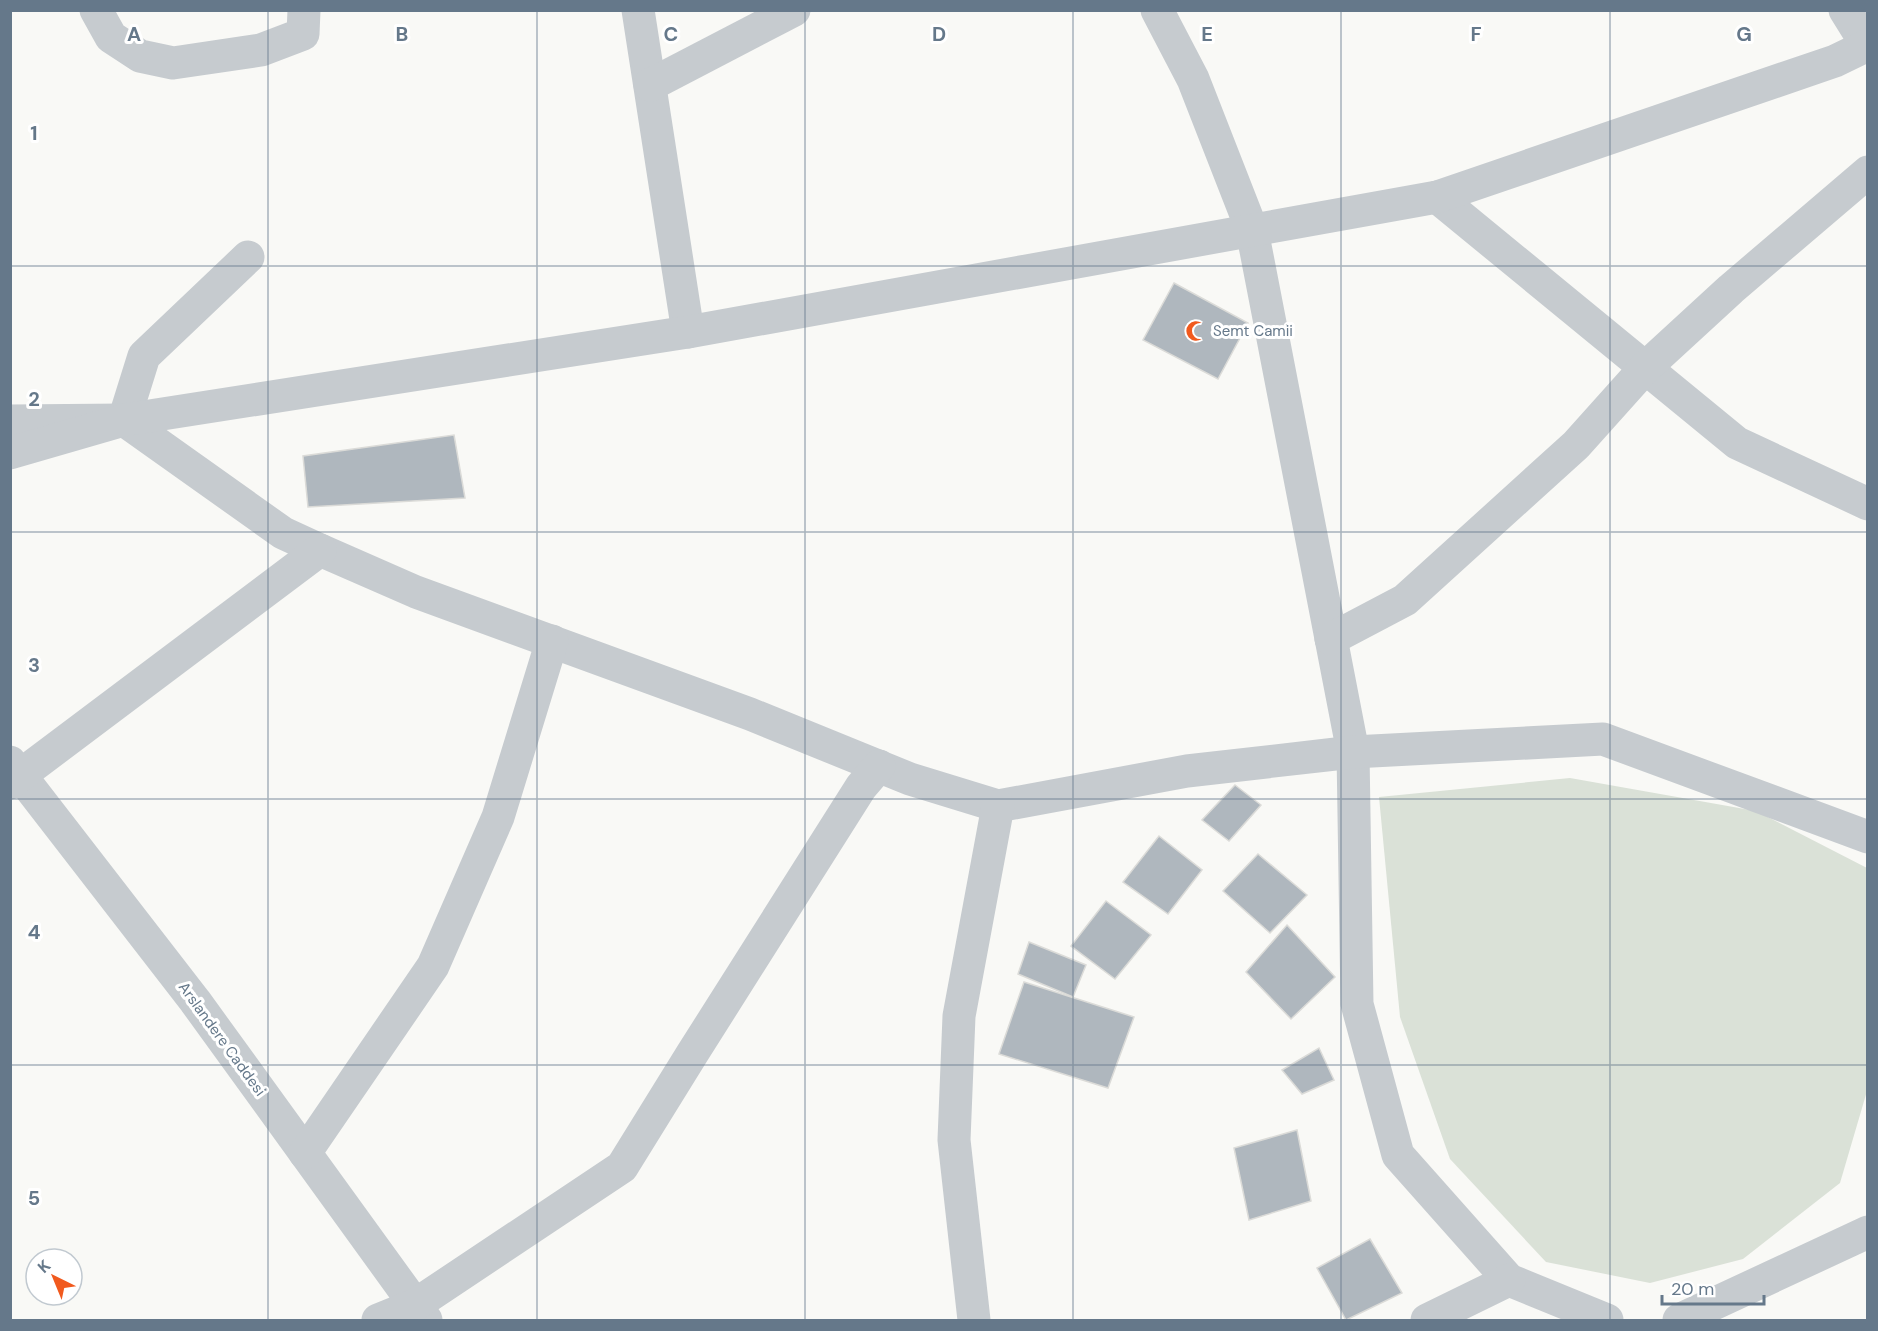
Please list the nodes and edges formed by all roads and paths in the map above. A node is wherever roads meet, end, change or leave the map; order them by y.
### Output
1 (96, 10) edge
2 (304, 10) edge
3 (639, 10) edge
4 (794, 10) edge
5 (1157, 10) edge
6 (1845, 10) edge
7 (1867, 46) edge
8 (650, 85) junction
9 (1868, 172) edge
10 (1437, 197) junction
11 (1252, 230) junction
12 (248, 257) dead end
13 (688, 332) junction
14 (1645, 368) junction
15 (124, 420) junction
16 (10, 421) edge
17 (10, 453) edge
18 (1868, 504) edge
19 (320, 550) junction
20 (1331, 639) junction
21 (552, 641) junction
22 (1353, 752) junction
23 (879, 766) junction
24 (14, 773) edge
25 (999, 806) junction
26 (1868, 837) edge
27 (305, 1153) junction
28 (1865, 1226) edge
29 (1509, 1280) junction
30 (1718, 1309) edge
31 (421, 1313) edge
32 (977, 1319) edge
33 (378, 1320) edge
34 (1427, 1320) edge
35 (1607, 1320) edge
36 (1679, 1320) edge

1 - 2 street
3 - 8 street
4 - 8 street
5 - 11 street
6 - 7 street
7 - 10 street
8 - 13 street
9 - 14 street
10 - 11 street
10 - 14 street
11 - 13 street
11 - 20 street
12 - 15 street
13 - 15 street
14 - 18 street
14 - 20 street
15 - 16 street
15 - 17 street
15 - 19 street
19 - 21 street
19 - 24 street
20 - 22 street
21 - 23 street
21 - 27 street
22 - 25 street
22 - 26 street
22 - 29 street
23 - 25 street
23 - 31 street
24 - 27 street, Arslandere Caddesi
25 - 32 street
27 - 31 street, Arslandere Caddesi
28 - 30 street
29 - 34 street
29 - 35 street
30 - 36 street
31 - 33 street

